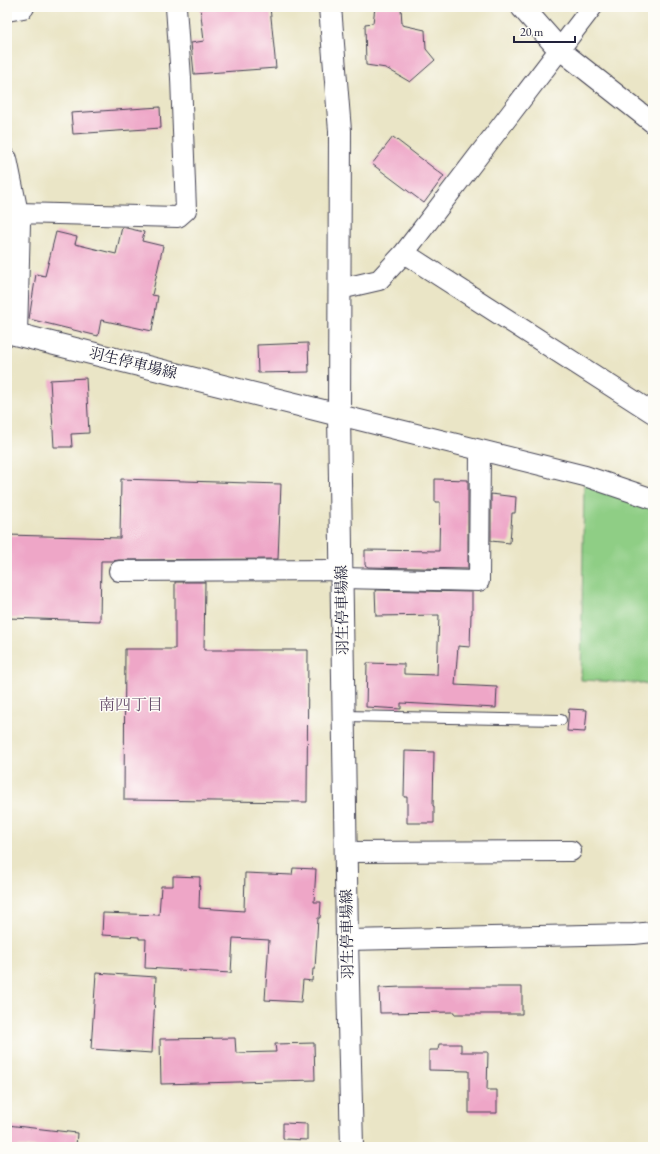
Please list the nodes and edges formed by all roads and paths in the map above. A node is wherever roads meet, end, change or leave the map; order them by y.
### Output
1 (23, 7) edge
2 (176, 7) edge
3 (330, 7) edge
4 (522, 7) edge
5 (592, 7) edge
6 (7, 10) edge
7 (559, 48) junction
8 (653, 123) edge
9 (7, 159) edge
10 (18, 213) junction
11 (404, 253) junction
12 (340, 289) junction
13 (12, 333) edge
14 (653, 413) edge
15 (339, 415) junction
16 (480, 450) junction
17 (653, 499) edge
18 (119, 571) dead end
19 (342, 574) junction
20 (344, 716) junction
21 (561, 720) dead end
22 (571, 851) dead end
23 (346, 852) junction
24 (653, 932) edge
25 (347, 940) junction
26 (352, 1147) edge

1 - 6 main road
2 - 10 street
3 - 12 main road
4 - 7 main road
5 - 7 street
7 - 8 street
7 - 11 street
9 - 10 street
10 - 13 street
11 - 12 street
11 - 14 street
12 - 15 main road
13 - 15 main road, 羽生停車場線
15 - 16 street
15 - 19 main road, 羽生停車場線
16 - 17 street
16 - 19 street
18 - 19 street
19 - 20 main road, 羽生停車場線
20 - 21 lane
20 - 23 main road, 羽生停車場線
22 - 23 street
23 - 25 main road, 羽生停車場線
24 - 25 street
25 - 26 main road, 羽生停車場線

